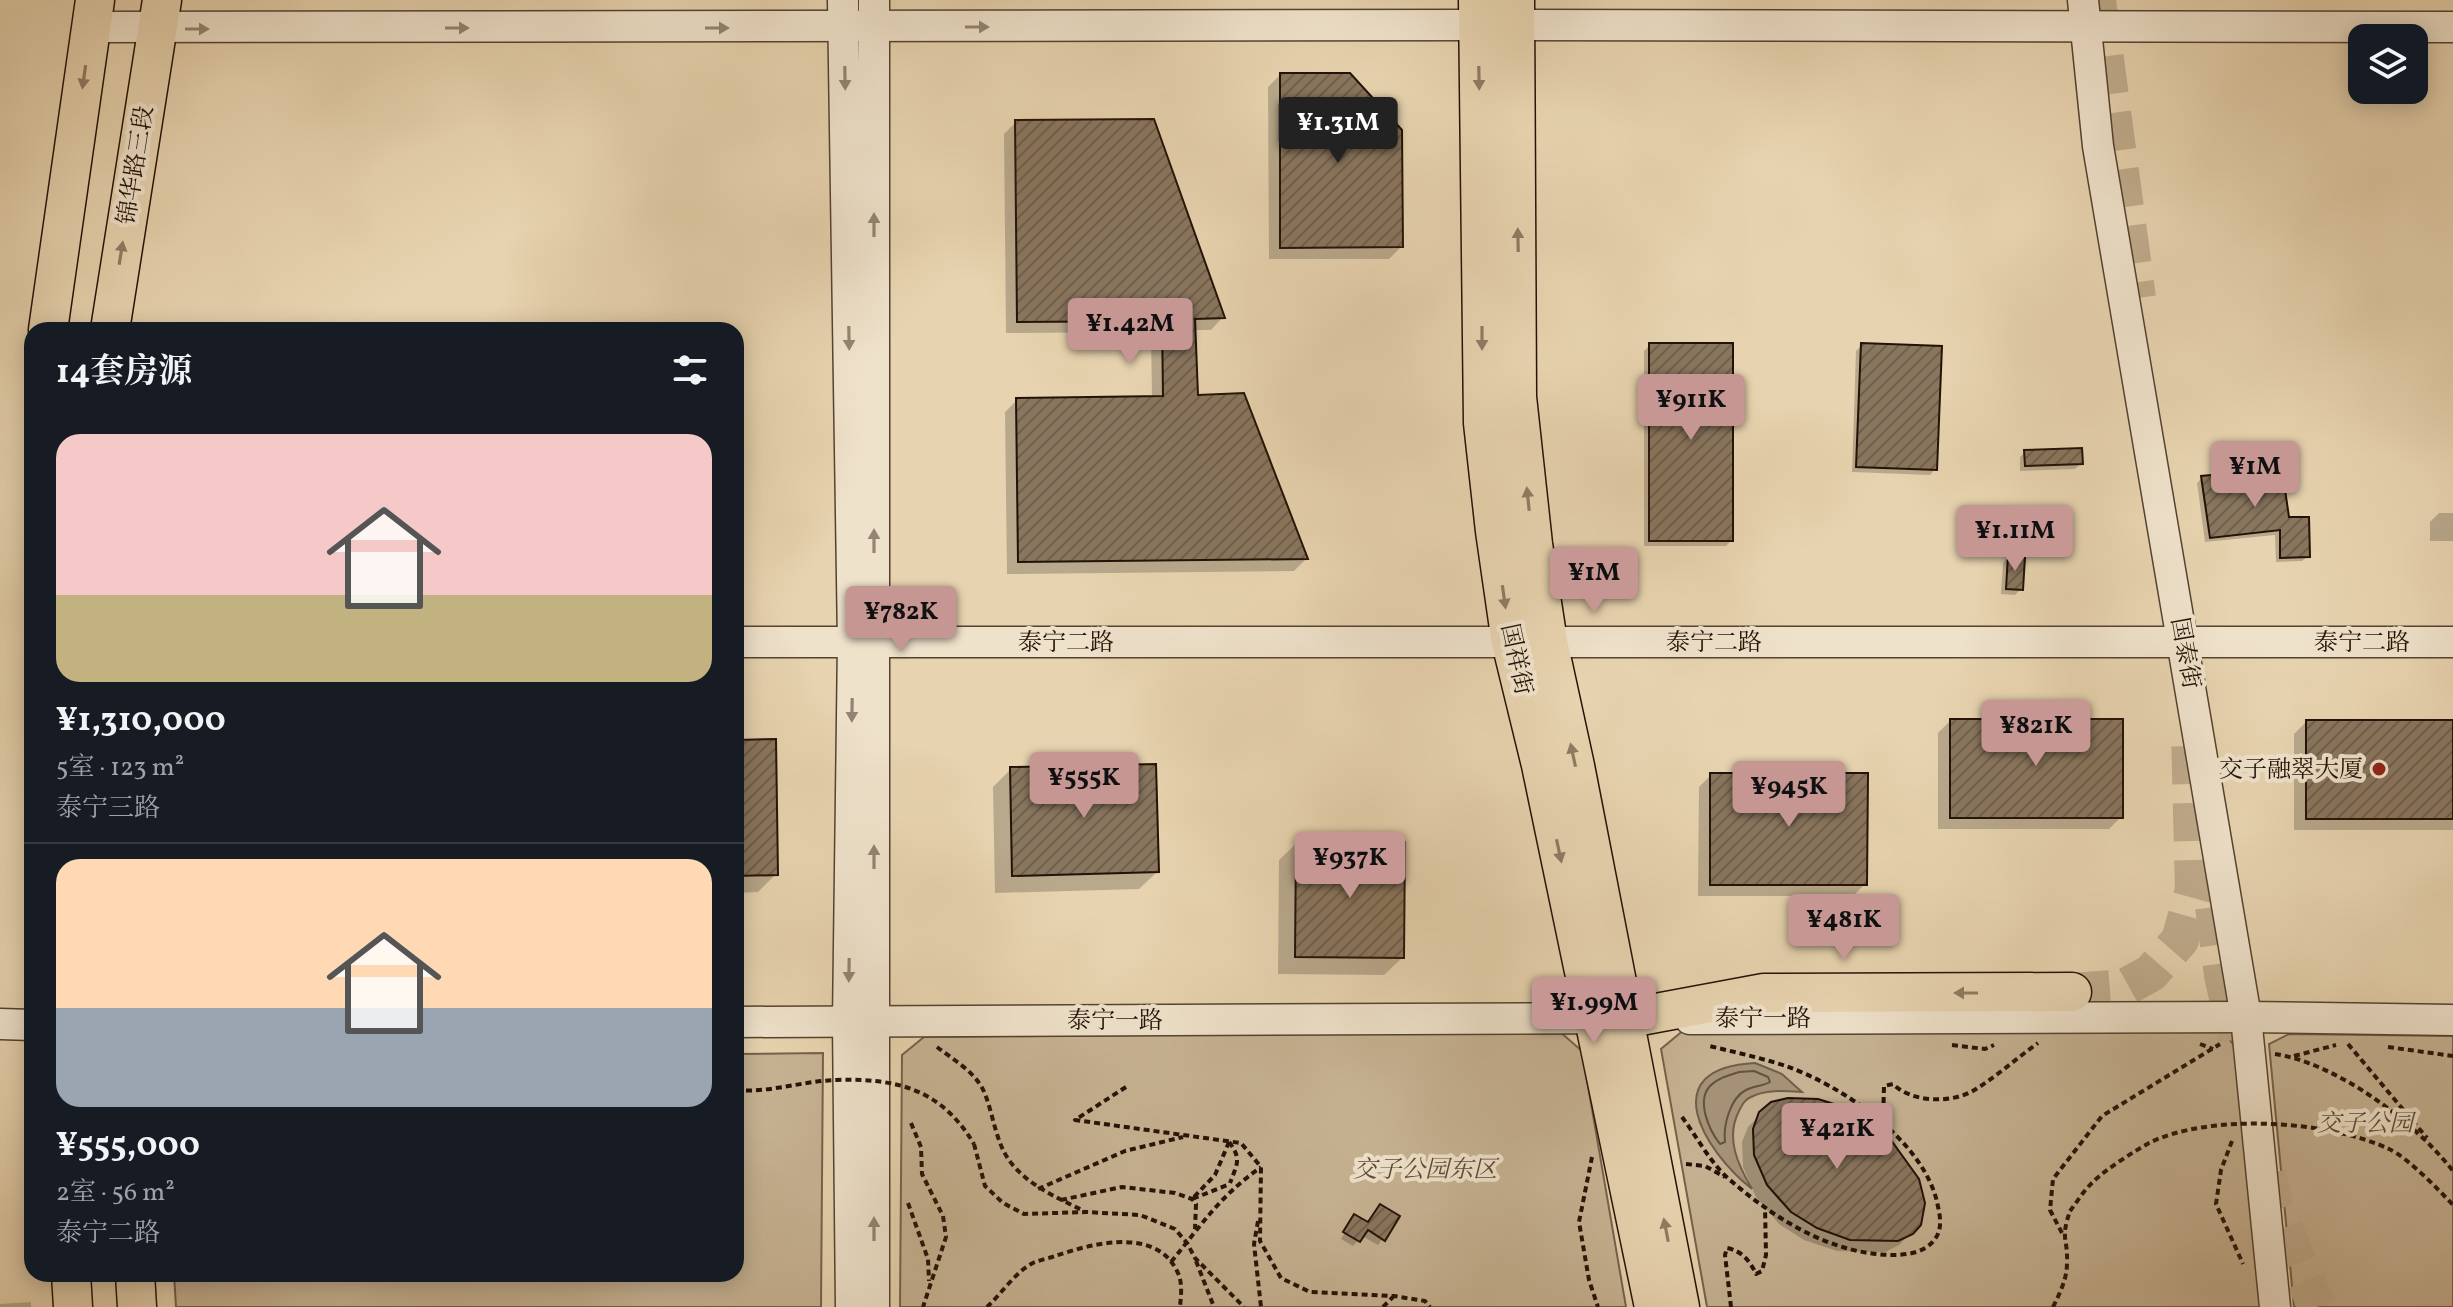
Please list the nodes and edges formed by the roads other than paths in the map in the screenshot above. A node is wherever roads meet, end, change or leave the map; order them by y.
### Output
1 (1478, 12) edge
2 (93, 13) edge
3 (1515, 13) edge
4 (2084, 13) edge
5 (160, 14) edge
6 (844, 14) edge
7 (874, 14) edge
8 (2453, 27) edge
9 (49, 322) edge
10 (111, 322) edge
11 (744, 642) edge
12 (864, 642) junction
13 (1511, 642) junction
14 (1548, 642) junction
15 (2184, 642) junction
16 (2453, 642) edge
17 (2072, 992) tunnel mouth
18 (2246, 1017) junction
19 (1609, 1018) junction
20 (2453, 1020) edge
21 (744, 1022) edge
22 (861, 1022) junction
23 (0, 1024) edge
24 (24, 1025) edge
25 (71, 1282) edge
26 (135, 1282) edge
27 (73, 1307) edge
28 (137, 1307) edge
29 (851, 1307) edge
30 (874, 1307) edge
31 (1654, 1307) edge
32 (1680, 1307) edge
33 (2275, 1307) edge

1 - 3 street
7 -> 1 street
1 -> 13 main road, 国祥街
2 - 5 street
2 -> 9 main road
3 - 4 street
14 -> 3 main road, 国祥街
4 - 8 street
4 - 15 street, 国泰街
5 -> 6 street
10 -> 5 main road, 锦华路三段
6 - 7 street
6 -> 12 street
12 -> 7 street
11 - 12 street, 泰宁二路
12 - 13 street, 泰宁二路
12 - 22 street
13 - 14 street, 泰宁二路
13 -> 19 main road, 国祥街
14 - 15 street, 泰宁二路
19 -> 14 main road, 国祥街
15 - 16 street, 泰宁二路
15 - 18 street, 国泰街
17 -> 19 main road
18 - 19 street, 泰宁一路
18 - 20 street, 泰宁一路
18 - 33 street, 国泰街
19 - 22 street, 泰宁一路
19 - 31 main road, 国祥街
32 -> 19 main road, 国祥街
21 - 22 street, 泰宁一路
22 - 29 street
30 -> 22 street
23 - 24 street
25 - 27 main road
26 - 28 main road

